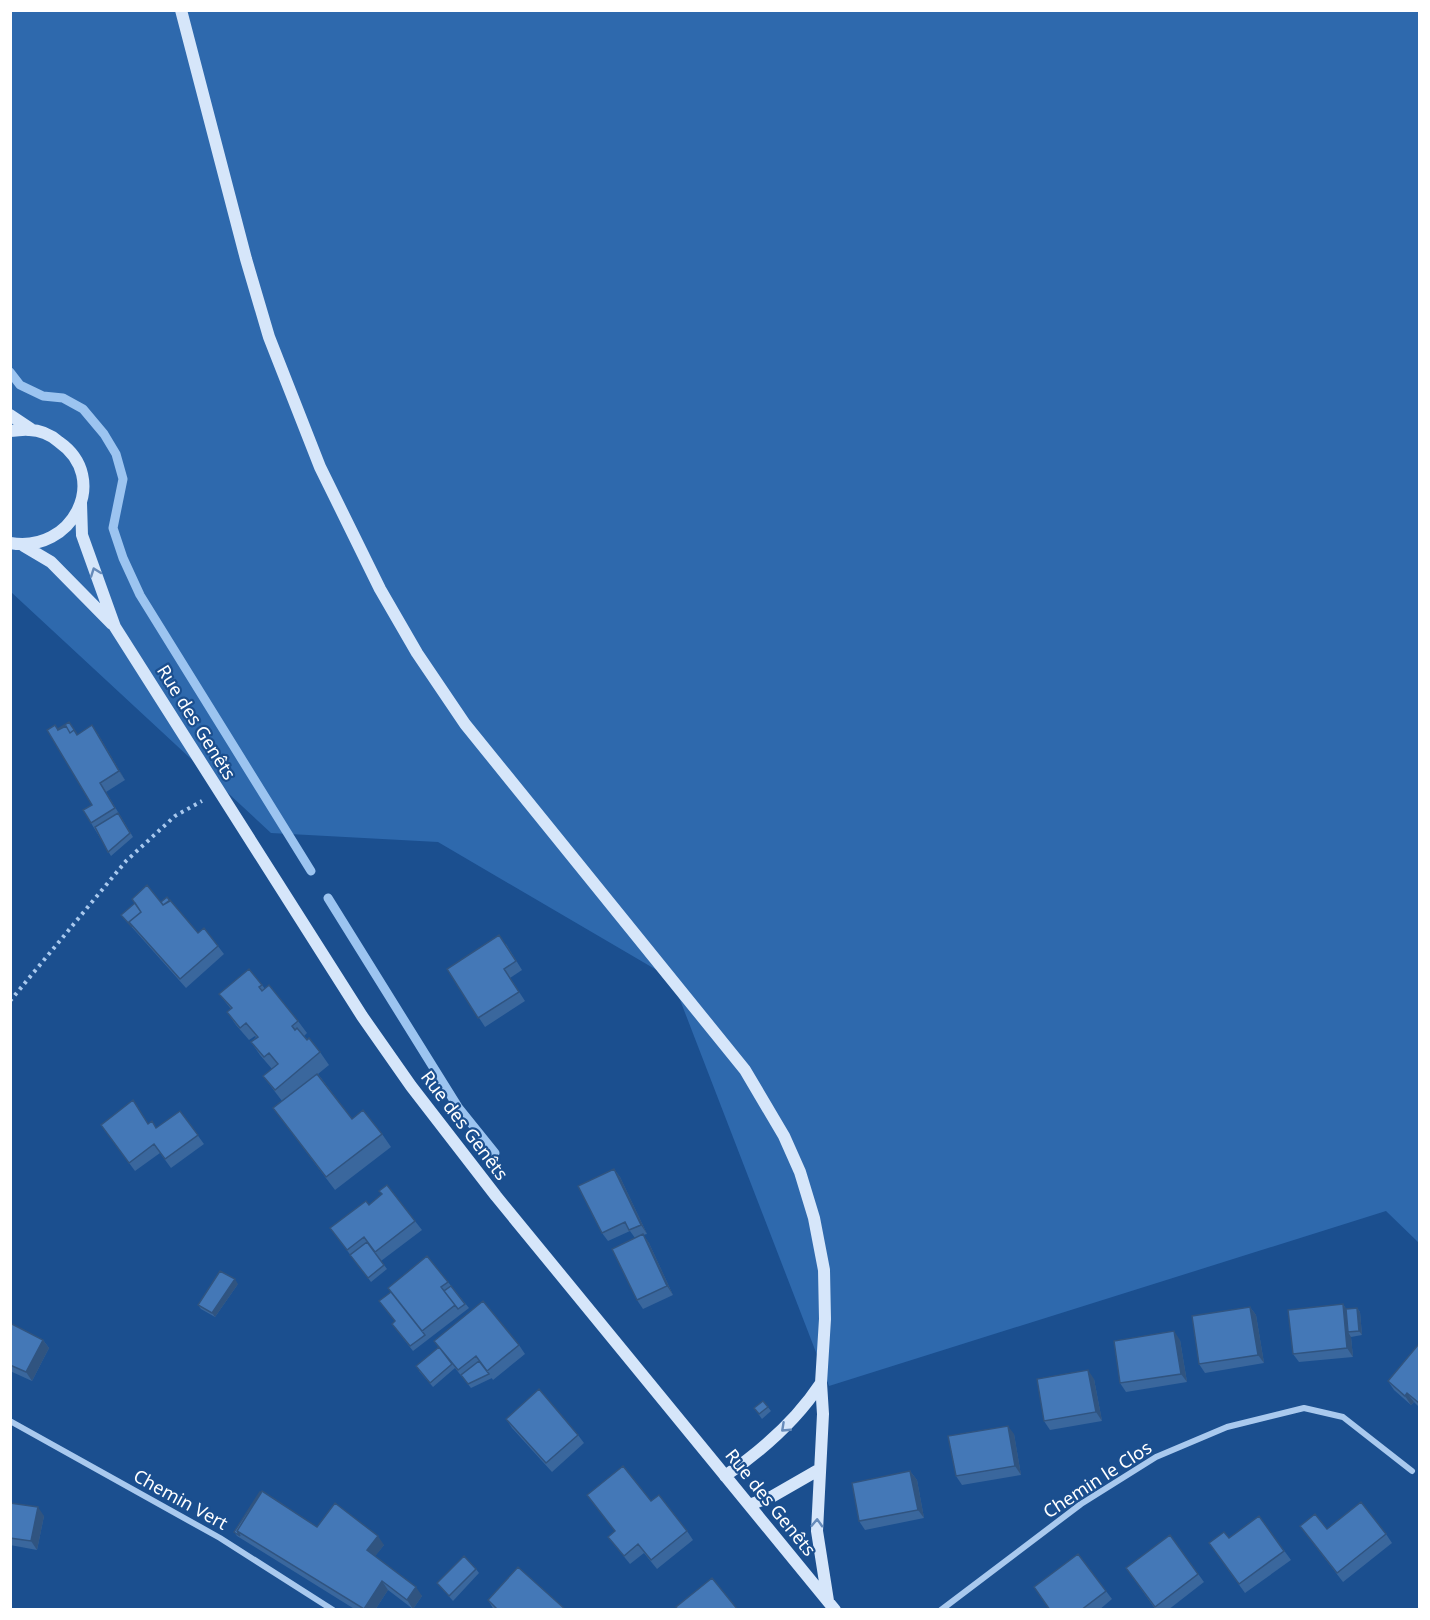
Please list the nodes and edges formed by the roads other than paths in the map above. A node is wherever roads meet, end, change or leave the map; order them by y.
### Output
1 (181, 10) edge
2 (10, 415) edge
3 (31, 429) junction
4 (10, 431) edge
5 (81, 503) junction
6 (10, 543) edge
7 (24, 546) junction
8 (115, 627) junction
9 (822, 1383) junction
10 (10, 1421) edge
11 (820, 1469) junction
12 (1412, 1471) dead end
13 (725, 1476) junction
14 (749, 1505) junction
15 (832, 1605) edge
16 (333, 1610) edge
17 (941, 1610) edge

1 - 9 street
2 - 3 street
3 - 4 street
3 - 5 street, Rue des Genêts
5 - 7 street
8 -> 5 street, Rue des Genêts
6 - 7 street
7 - 8 street, Rue des Genêts
8 - 13 street, Rue des Genêts
9 - 11 street
9 -> 13 street
10 - 16 street, Chemin Vert
11 - 14 street
15 -> 11 street
12 - 17 street, Chemin le Clos
13 - 14 street, Rue des Genêts
14 - 15 street, Rue des Genêts

